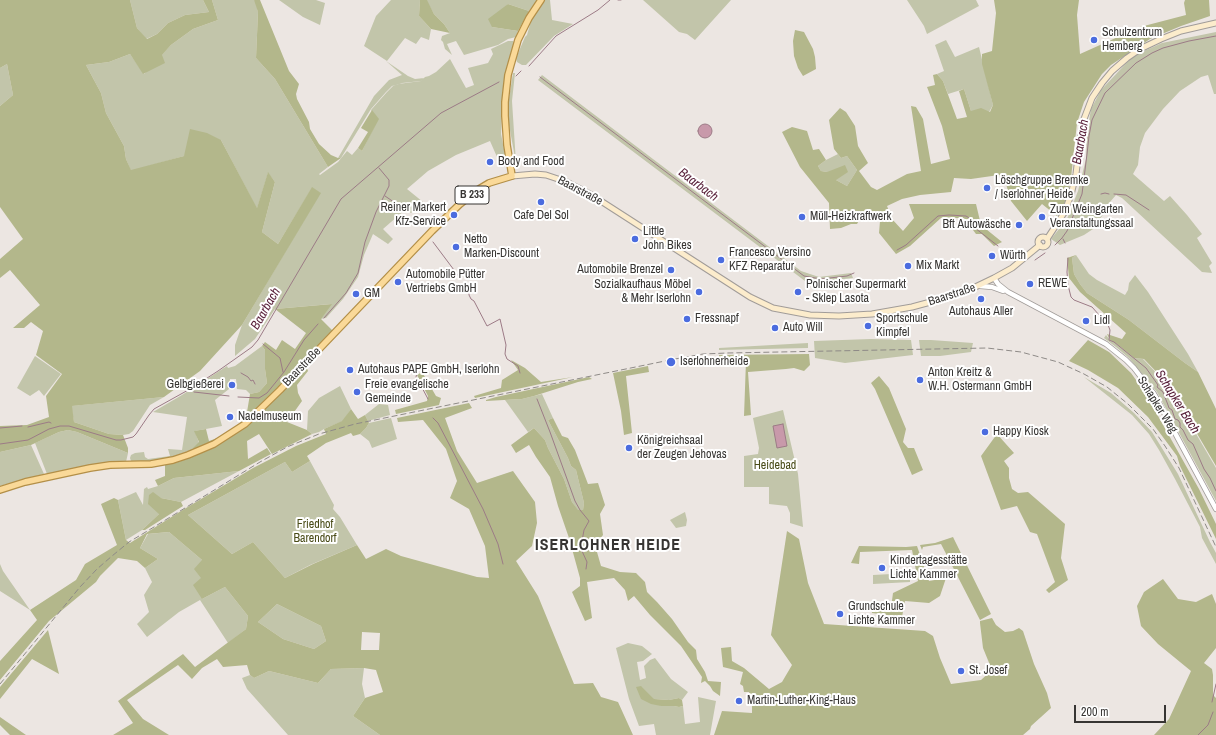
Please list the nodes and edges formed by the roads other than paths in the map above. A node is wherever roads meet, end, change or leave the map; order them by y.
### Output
1 (541, 0) edge
2 (1216, 23) edge
3 (512, 176) junction
4 (994, 278) junction
5 (980, 286) junction
6 (1008, 292) junction
7 (0, 490) edge
8 (1216, 509) edge

1 - 3 main road
2 - 4 main road, Baarstraße
3 - 5 main road, Baarstraße
3 - 7 main road, Baarstraße / B 233
4 - 5 main road, Baarstraße
4 - 6 street, Schapker Weg
5 - 6 street, Schapker Weg
6 - 8 street, Schapker Weg

